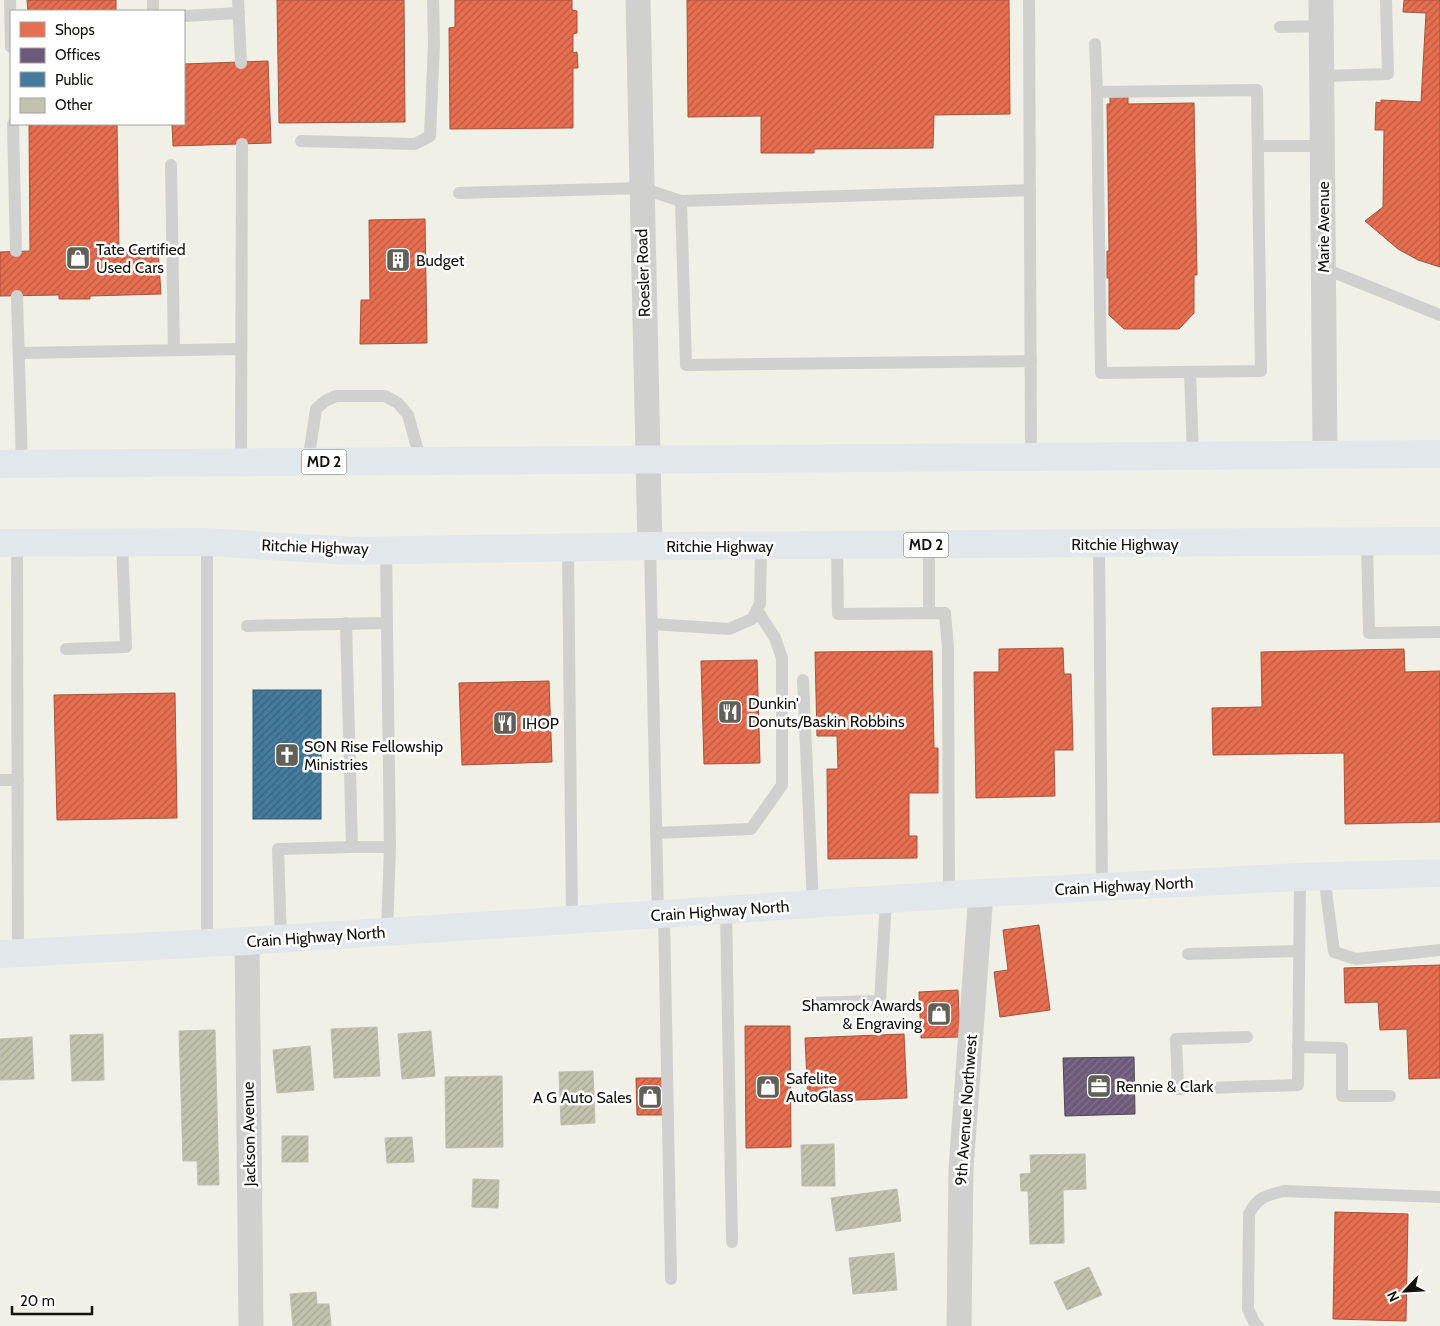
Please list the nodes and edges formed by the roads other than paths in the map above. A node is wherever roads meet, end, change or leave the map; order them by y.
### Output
1 (433, 0) edge
2 (638, 0) edge
3 (1029, 0) edge
4 (1321, 0) edge
5 (1386, 0) edge
6 (238, 6) edge
7 (185, 16) edge
8 (1321, 26) junction
9 (1280, 27) dead end
10 (1095, 44) dead end
11 (241, 62) dead end
12 (1322, 76) junction
13 (1097, 92) junction
14 (13, 125) edge
15 (301, 141) dead end
16 (242, 144) dead end
17 (1258, 146) junction
18 (1322, 146) junction
19 (171, 165) dead end
20 (641, 188) junction
21 (1030, 190) junction
22 (459, 193) dead end
23 (681, 201) junction
24 (16, 252) dead end
25 (1323, 268) junction
26 (17, 296) dead end
27 (1440, 315) edge
28 (241, 349) junction
29 (174, 350) junction
30 (19, 353) junction
31 (1031, 361) junction
32 (1190, 372) junction
33 (1440, 454) edge
34 (1325, 455) junction
35 (1192, 456) junction
36 (1031, 458) junction
37 (648, 460) junction
38 (240, 462) junction
39 (308, 462) junction
40 (421, 462) junction
41 (11, 464) edge
42 (1440, 541) edge
43 (122, 542) junction
44 (207, 542) junction
45 (1367, 542) junction
46 (9, 543) edge
47 (1099, 544) junction
48 (837, 545) junction
49 (929, 545) junction
50 (650, 546) junction
51 (761, 546) junction
52 (568, 548) junction
53 (386, 550) junction
54 (757, 610) junction
55 (929, 613) junction
56 (346, 623) junction
57 (387, 623) junction
58 (652, 624) junction
59 (247, 626) dead end
60 (1440, 632) edge
61 (66, 649) dead end
62 (803, 680) dead end
63 (0, 780) edge
64 (18, 780) junction
65 (656, 832) junction
66 (390, 846) junction
67 (352, 847) junction
68 (1440, 873) edge
69 (1312, 877) junction
70 (1102, 888) junction
71 (981, 893) junction
72 (949, 896) junction
73 (886, 900) junction
74 (813, 905) junction
75 (726, 910) junction
76 (661, 915) junction
77 (572, 921) junction
78 (387, 932) junction
79 (281, 939) junction
80 (247, 942) junction
81 (207, 943) junction
82 (1440, 950) edge
83 (1299, 951) junction
84 (9, 954) edge
85 (1188, 954) dead end
86 (806, 1003) dead end
87 (1247, 1037) dead end
88 (1298, 1047) junction
89 (1390, 1096) dead end
90 (1439, 1197) edge
91 (732, 1242) dead end
92 (671, 1279) dead end
93 (252, 1326) edge
94 (960, 1326) edge
95 (1258, 1326) edge

1 - 15 lane
2 - 20 street, Roesler Road
3 - 21 lane
4 - 8 street, Marie Avenue
5 - 12 lane
6 - 7 lane
6 - 11 lane
8 - 9 lane
8 - 12 street, Marie Avenue
10 - 13 lane
12 - 18 street, Marie Avenue
13 - 17 lane
13 - 32 lane
14 - 24 lane
16 - 28 lane
17 - 18 lane
17 - 32 lane
18 - 25 street, Marie Avenue
19 - 29 lane
20 - 22 lane
20 - 23 lane
20 - 37 street, Roesler Road
21 - 23 lane
21 - 31 lane
23 - 31 lane
25 - 27 lane
25 - 34 street, Marie Avenue
26 - 30 lane
28 - 29 lane
28 - 38 lane
29 - 30 lane
30 - 41 lane
31 - 36 lane
32 - 35 lane
33 - 34 main road, MD 2
34 - 35 main road, MD 2
35 - 36 main road, MD 2
36 - 37 main road, MD 2
37 - 40 main road, MD 2
37 - 50 street, Roesler Road
38 - 39 main road, MD 2
38 - 41 main road, MD 2
39 - 40 main road, MD 2
39 - 40 lane
42 - 45 main road, Ritchie Highway / MD 2
43 - 44 main road, Ritchie Highway / MD 2
43 - 46 main road, Ritchie Highway / MD 2
43 - 61 lane
44 - 53 main road, Ritchie Highway / MD 2
44 - 81 lane
45 - 47 main road, Ritchie Highway / MD 2
45 - 60 lane
46 - 64 lane
47 - 49 main road, Ritchie Highway / MD 2
47 - 70 lane
48 - 49 main road, Ritchie Highway / MD 2
48 - 51 main road, Ritchie Highway / MD 2
48 - 55 lane
49 - 55 lane
50 - 51 main road, Ritchie Highway / MD 2
50 - 52 main road, Ritchie Highway / MD 2
50 - 58 lane
51 - 54 lane
52 - 53 main road, Ritchie Highway / MD 2
52 - 77 lane
53 - 57 lane
54 - 58 lane
54 - 65 lane
55 - 72 lane
56 - 57 lane
56 - 59 lane
56 - 67 lane
57 - 66 lane
58 - 65 lane
62 - 74 lane
63 - 64 lane
64 - 84 lane
65 - 76 lane
66 - 67 lane
66 - 78 lane
67 - 79 lane
68 - 69 main road, Crain Highway North
69 - 70 main road, Crain Highway North
69 - 82 lane
69 - 83 lane
70 - 71 main road, Crain Highway North
71 - 72 main road, Crain Highway North
71 - 94 street, 9th Avenue Northwest
72 - 73 main road, Crain Highway North
73 - 74 main road, Crain Highway North
73 - 86 lane
74 - 75 main road, Crain Highway North
75 - 76 main road, Crain Highway North
75 - 91 lane
76 - 77 main road, Crain Highway North
76 - 92 lane
77 - 78 main road, Crain Highway North
78 - 79 main road, Crain Highway North
79 - 80 main road, Crain Highway North
80 - 81 main road, Crain Highway North
80 - 93 street, Jackson Avenue
81 - 84 main road, Crain Highway North
83 - 85 lane
83 - 88 lane
87 - 88 lane
88 - 89 lane
90 - 95 lane

